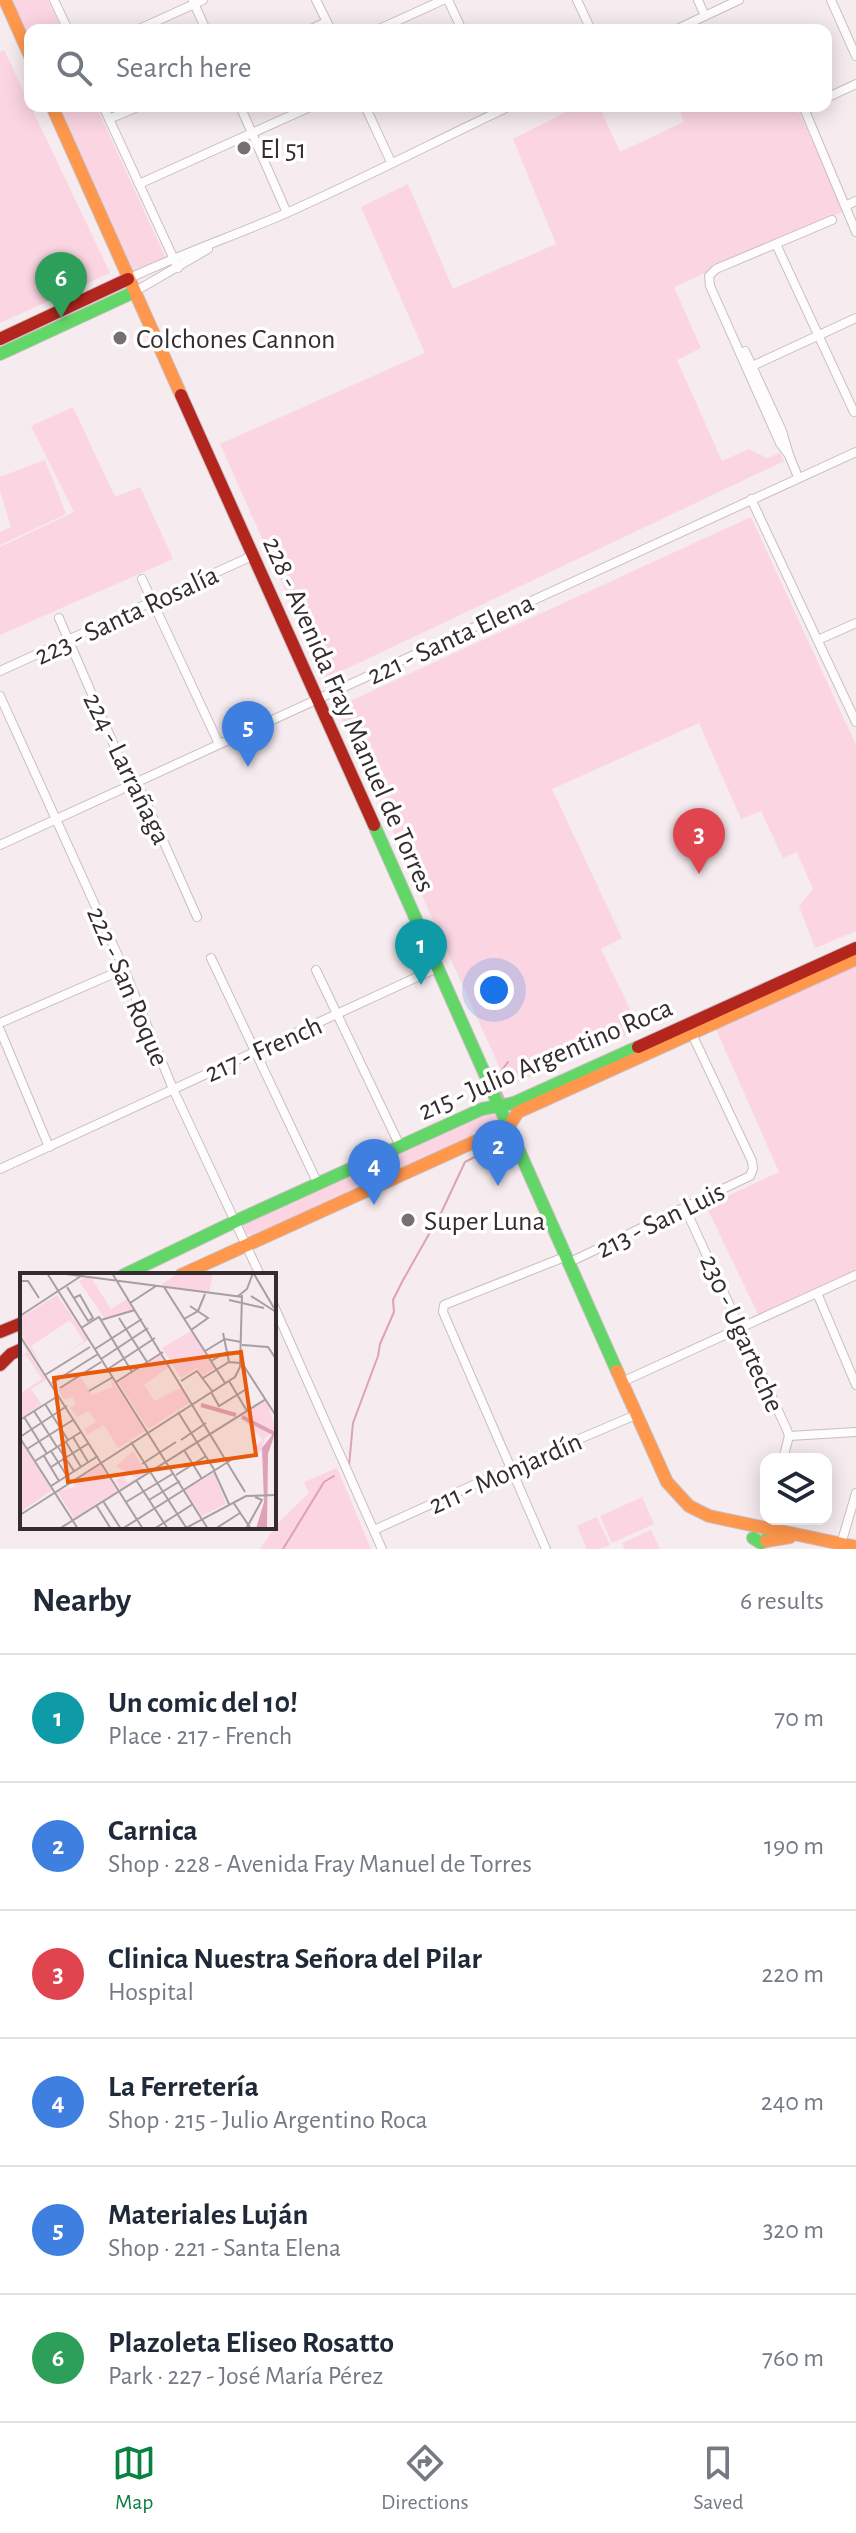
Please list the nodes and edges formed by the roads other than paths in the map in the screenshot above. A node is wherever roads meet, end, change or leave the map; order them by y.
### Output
1 (5, 0) edge
2 (54, 0) edge
3 (316, 0) edge
4 (446, 0) edge
5 (577, 0) edge
6 (698, 0) edge
7 (739, 0) edge
8 (831, 0) edge
9 (196, 1) edge
10 (705, 16) junction
11 (65, 24) edge
12 (149, 24) edge
13 (204, 24) edge
14 (327, 24) edge
15 (391, 24) edge
16 (459, 24) edge
17 (588, 24) edge
18 (688, 24) edge
19 (24, 43) edge
20 (856, 56) edge
21 (856, 84) edge
22 (832, 95) edge
23 (55, 112) edge
24 (106, 112) edge
25 (126, 112) edge
26 (243, 112) edge
27 (299, 112) edge
28 (368, 112) edge
29 (491, 112) edge
30 (807, 112) edge
31 (109, 119) junction
32 (252, 134) junction
33 (391, 162) junction
34 (139, 184) junction
35 (856, 201) edge
36 (845, 206) junction
37 (287, 213) junction
38 (832, 220) dead end
39 (856, 232) edge
40 (219, 243) junction
41 (776, 244) junction
42 (173, 257) junction
43 (178, 268) junction
44 (128, 279) junction
45 (134, 292) junction
46 (856, 318) edge
47 (818, 336) junction
48 (0, 339) edge
49 (0, 354) edge
50 (750, 367) junction
51 (854, 412) dead end
52 (856, 452) edge
53 (798, 477) junction
54 (751, 499) junction
55 (252, 556) junction
56 (142, 579) dead end
57 (153, 602) junction
58 (59, 618) dead end
59 (856, 623) edge
60 (818, 640) junction
61 (69, 641) junction
62 (0, 671) edge
63 (0, 696) edge
64 (317, 699) junction
65 (856, 722) edge
66 (219, 744) junction
67 (134, 783) junction
68 (56, 818) junction
69 (0, 845) edge
70 (197, 917) dead end
71 (856, 948) edge
72 (211, 958) dead end
73 (856, 959) edge
74 (439, 967) junction
75 (124, 969) junction
76 (316, 970) dead end
77 (337, 1015) junction
78 (0, 1023) edge
79 (690, 1029) junction
80 (0, 1030) edge
81 (254, 1053) junction
82 (173, 1089) junction
83 (500, 1104) junction
84 (509, 1126) junction
85 (400, 1146) junction
86 (49, 1147) junction
87 (0, 1169) edge
88 (318, 1184) junction
89 (685, 1208) junction
90 (236, 1221) junction
91 (246, 1244) junction
92 (568, 1259) junction
93 (128, 1273) edge
94 (185, 1273) edge
95 (259, 1273) edge
96 (856, 1275) edge
97 (817, 1293) junction
98 (276, 1310) edge
99 (20, 1324) edge
100 (742, 1327) junction
101 (0, 1332) edge
102 (20, 1350) edge
103 (0, 1365) edge
104 (624, 1381) junction
105 (856, 1385) edge
106 (638, 1414) junction
107 (856, 1432) edge
108 (789, 1436) junction
109 (785, 1453) edge
110 (511, 1468) junction
111 (856, 1493) edge
112 (374, 1530) junction
113 (759, 1536) edge
114 (841, 1544) junction
115 (856, 1547) edge
116 (382, 1549) edge
117 (546, 1549) edge

1 - 19 street
2 - 11 street
3 - 14 street
4 - 15 street
4 - 16 street
5 - 17 street
6 - 10 street
7 - 10 street
8 - 20 street
9 - 12 street
9 - 13 street
10 - 18 street
21 - 22 street
23 - 44 street, 228 - Avenida Fray Manuel de Torres
24 - 31 street
25 - 31 street
26 - 32 street
27 - 32 street
28 - 33 street
29 - 33 street
30 - 36 street
31 - 34 street
32 - 34 street
32 - 37 street
33 - 37 street
34 - 42 street
35 - 36 street
36 - 39 street
37 - 40 street
38 - 41 street
40 - 42 street
40 - 43 street
41 - 47 street
41 - 50 street
42 - 43 street
42 - 44 street
43 - 45 street
44 - 45 street, 228 - Avenida Fray Manuel de Torres
44 - 48 street
45 - 49 street
45 - 55 street, 228 - Avenida Fray Manuel de Torres
46 - 47 street
47 - 50 street
47 - 51 street
50 - 53 street
52 - 53 street, 221 - Santa Elena
53 - 54 street, 221 - Santa Elena
54 - 60 street
54 - 64 street, 221 - Santa Elena
55 - 57 street, 223 - Santa Rosalía
55 - 64 street, 228 - Avenida Fray Manuel de Torres
56 - 57 street
57 - 61 street, 223 - Santa Rosalía
57 - 66 street
58 - 61 street, 224 - Larrañaga
59 - 60 street
60 - 65 street
61 - 62 street, 223 - Santa Rosalía
61 - 67 street, 224 - Larrañaga
63 - 68 street, 222 - San Roque
64 - 66 street, 221 - Santa Elena
64 - 74 street, 228 - Avenida Fray Manuel de Torres
66 - 67 street, 221 - Santa Elena
67 - 68 street, 221 - Santa Elena
67 - 70 street, 224 - Larrañaga
68 - 69 street, 221 - Santa Elena
68 - 75 street, 222 - San Roque
71 - 79 street, 215 - Julio Argentino Roca
72 - 81 street
73 - 79 street, 215 - Julio Argentino Roca
74 - 77 street, 217 - French
74 - 83 street, 228 - Avenida Fray Manuel de Torres
75 - 78 street
75 - 82 street, 222 - San Roque
76 - 77 street
77 - 81 street, 217 - French
77 - 85 street
79 - 83 street, 215 - Julio Argentino Roca
79 - 84 street, 215 - Julio Argentino Roca
79 - 89 street, 213 - San Luis
80 - 86 street
81 - 82 street, 217 - French
81 - 88 street
82 - 86 street, 217 - French
82 - 90 street, 222 - San Roque
83 - 84 street, 228 - Avenida Fray Manuel de Torres
83 - 85 street, 215 - Julio Argentino Roca
84 - 91 street, 215 - Julio Argentino Roca
84 - 92 street, 228 - Avenida Fray Manuel de Torres
85 - 88 street, 215 - Julio Argentino Roca
86 - 87 street, 217 - French
88 - 90 street, 215 - Julio Argentino Roca
89 - 92 street, 213 - San Luis
89 - 100 street, 230 - Ugarteche
90 - 91 street, 222 - San Roque
90 - 93 street, 215 - Julio Argentino Roca
91 - 94 street, 215 - Julio Argentino Roca
91 - 95 street, 222 - San Roque
92 - 104 street, 228 - Avenida Fray Manuel de Torres
92 - 110 street, 213 - San Luis
96 - 97 street
97 - 100 street
97 - 105 street
98 - 112 street
99 - 101 street
100 - 104 street
100 - 108 street, 230 - Ugarteche
102 - 103 street
104 - 106 street, 228 - Avenida Fray Manuel de Torres
106 - 110 street, 211 - Monjardín
106 - 113 street, 228 - Avenida Fray Manuel de Torres
107 - 108 street
108 - 109 street, 230 - Ugarteche
110 - 112 street, 211 - Monjardín
110 - 117 street
111 - 114 street
112 - 116 street
113 - 114 street, 228 - Avenida Fray Manuel de Torres
114 - 115 street, 228 - Avenida Fray Manuel de Torres

